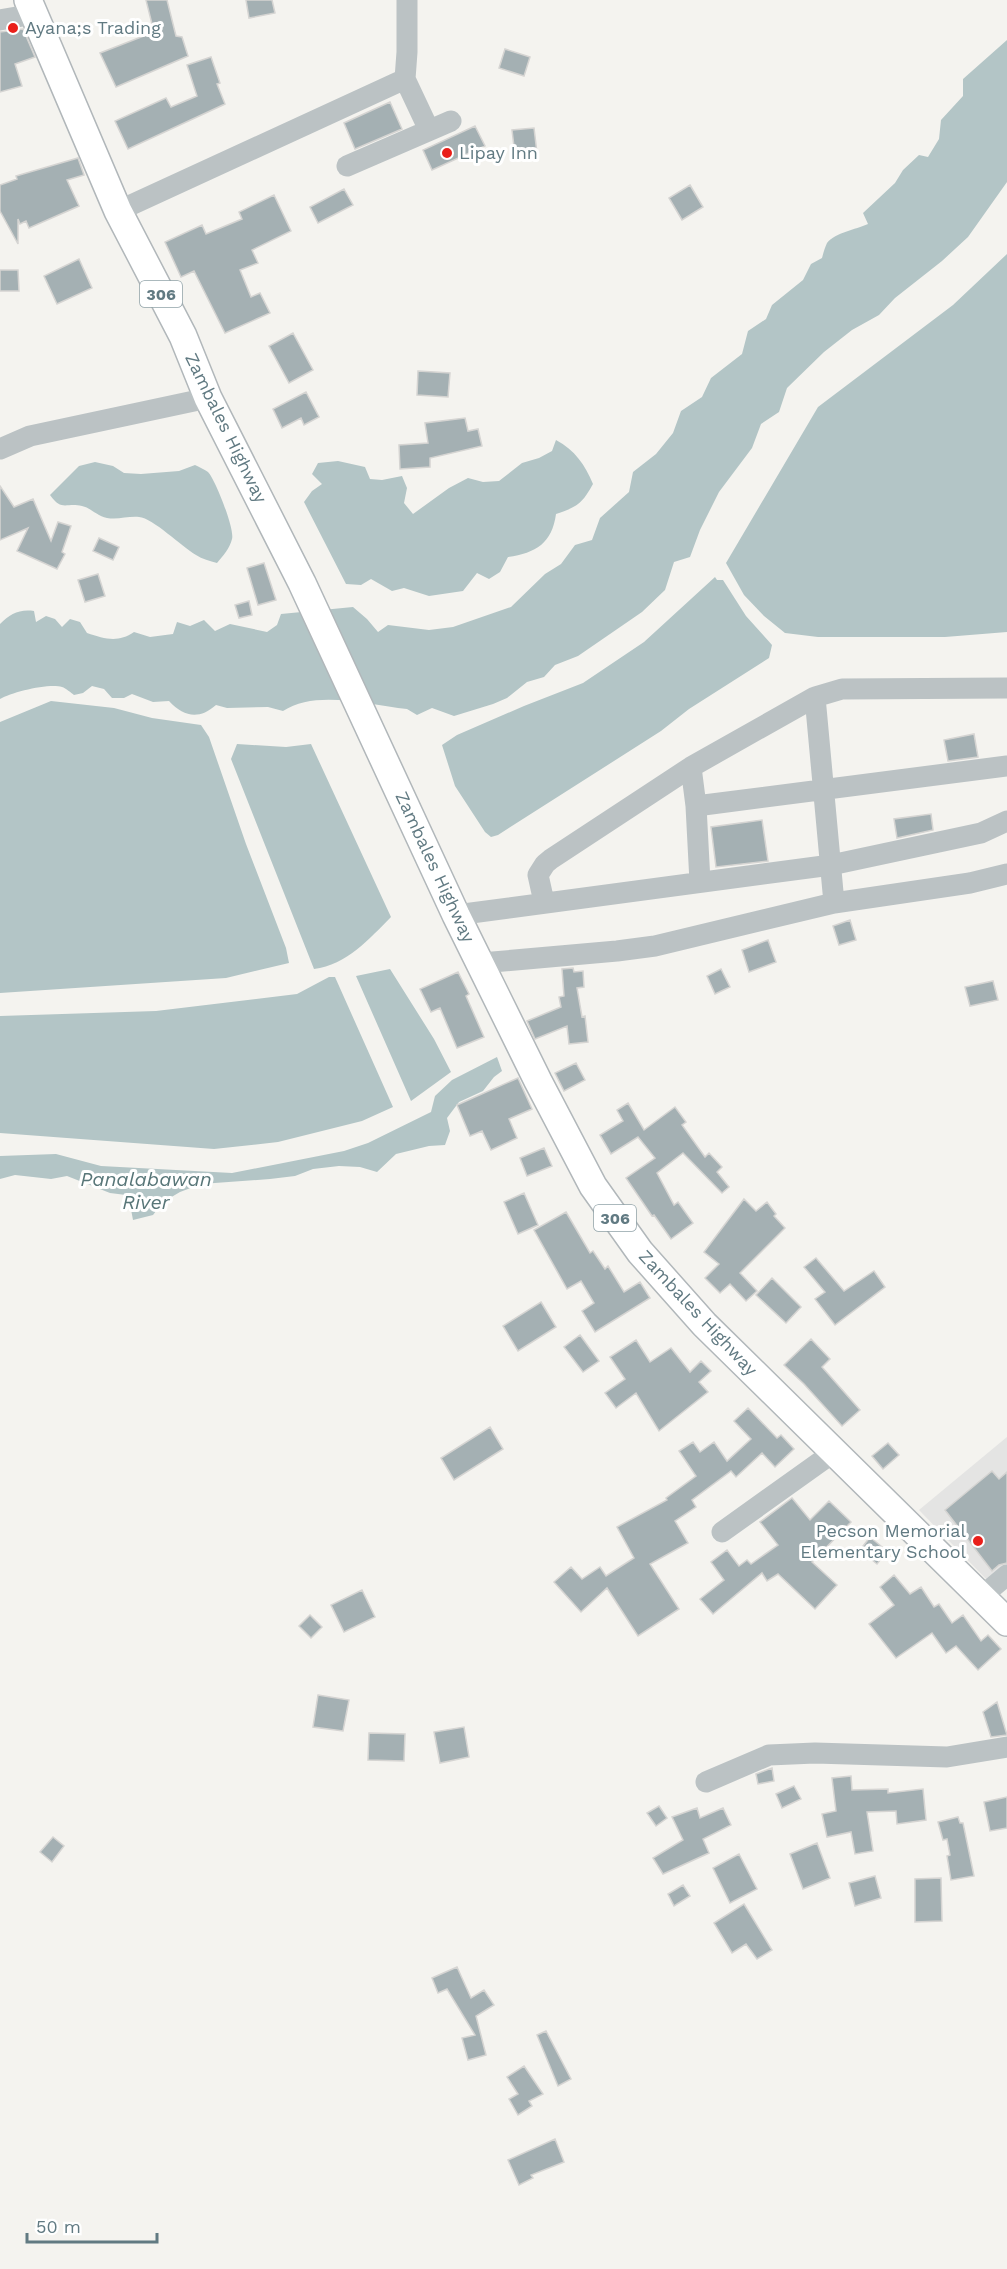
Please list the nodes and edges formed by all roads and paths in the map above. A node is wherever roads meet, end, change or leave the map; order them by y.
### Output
1 (406, 0) edge
2 (31, 7) edge
3 (0, 20) edge
4 (405, 79) junction
5 (452, 121) dead end
6 (429, 130) junction
7 (346, 166) dead end
8 (118, 211) junction
9 (208, 398) junction
10 (0, 449) edge
11 (1007, 688) edge
12 (815, 697) junction
13 (1007, 766) edge
14 (691, 767) junction
15 (824, 789) junction
16 (696, 806) junction
17 (1007, 821) edge
18 (831, 865) junction
19 (1007, 874) edge
20 (700, 882) junction
21 (544, 902) junction
22 (834, 903) junction
23 (456, 915) junction
24 (481, 963) junction
25 (834, 1452) junction
26 (722, 1532) dead end
27 (1007, 1575) edge
28 (982, 1596) junction
29 (1007, 1622) edge
30 (1007, 1747) edge
31 (706, 1782) dead end

1 - 4 street
2 - 3 street
2 - 8 main road, Zambales Highway / 306
4 - 6 street
4 - 8 street
5 - 6 street
6 - 7 street
8 - 9 main road, Zambales Highway / 306
9 - 10 street
9 - 23 main road, Zambales Highway / 306
11 - 12 street
12 - 14 street
12 - 15 street
13 - 15 street
14 - 16 street
14 - 21 street
15 - 16 street
15 - 18 street
16 - 20 street
17 - 18 street
18 - 20 street
18 - 22 street
19 - 22 street
20 - 21 street
21 - 23 street
22 - 24 street
23 - 24 main road, Zambales Highway / 306
24 - 25 main road, Zambales Highway / 306
25 - 26 street
25 - 28 main road, Zambales Highway / 306
27 - 28 street
28 - 29 main road, Zambales Highway / 306
30 - 31 street

